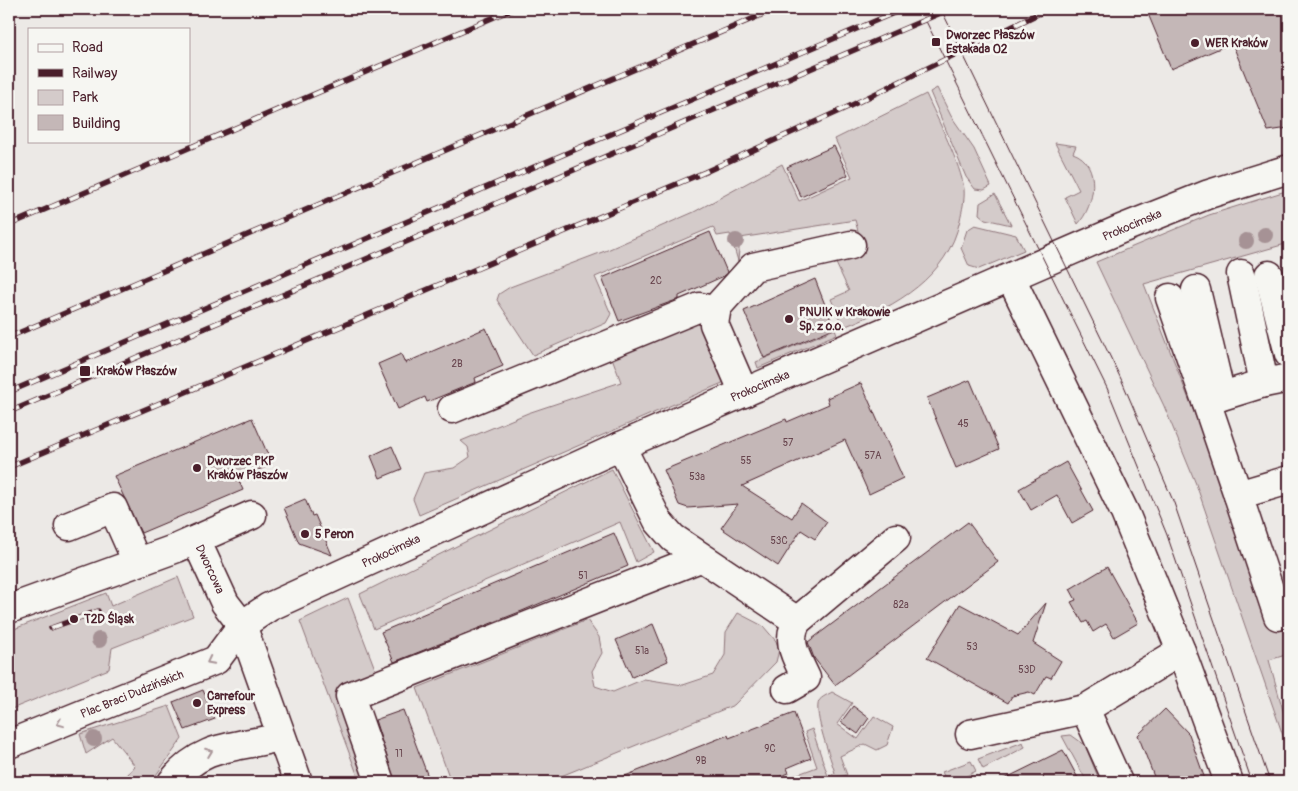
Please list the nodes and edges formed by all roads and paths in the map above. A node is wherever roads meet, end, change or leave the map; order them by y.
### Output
1 (1289, 169) edge
2 (851, 245) dead end
3 (1241, 274) dead end
4 (1269, 274) dead end
5 (1011, 278) junction
6 (1196, 290) dead end
7 (1170, 298) dead end
8 (714, 316) junction
9 (1289, 354) edge
10 (1277, 380) edge
11 (744, 393) junction
12 (1214, 398) junction
13 (452, 409) dead end
14 (621, 446) junction
15 (1289, 480) edge
16 (1238, 495) junction
17 (252, 515) dead end
18 (69, 526) dead end
19 (896, 538) dead end
20 (196, 540) junction
21 (700, 558) junction
22 (137, 562) junction
23 (9, 609) edge
24 (1278, 616) dead end
25 (797, 621) junction
26 (242, 625) junction
27 (1180, 651) junction
28 (787, 689) dead end
29 (1085, 709) junction
30 (970, 734) dead end
31 (280, 738) junction
32 (9, 744) edge
33 (172, 782) edge
34 (298, 782) edge
35 (380, 782) edge
36 (1118, 782) edge
37 (1229, 782) edge

1 - 5 street, Prokocimska
2 - 8 street
3 - 10 street
4 - 9 street
5 - 11 street, Prokocimska
5 - 27 street
6 - 12 street
7 - 12 street
8 - 11 street
8 - 13 street
10 - 12 street
11 - 14 street, Prokocimska
12 - 16 street
14 - 21 street
14 - 26 street, Prokocimska
15 - 16 street
16 - 24 street
17 - 20 street
18 - 22 street
19 - 25 street
20 - 22 street, Dworcowa
20 - 26 street, Dworcowa
21 - 25 street
21 - 35 street
22 - 23 street, Dworcowa
25 - 28 street
26 - 31 street, Dworcowa
26 -> 32 street, Plac Braci Dudzińskich
27 - 29 street
27 - 37 street
29 - 30 street
29 - 36 street
33 -> 31 street
31 - 34 street, Dworcowa

